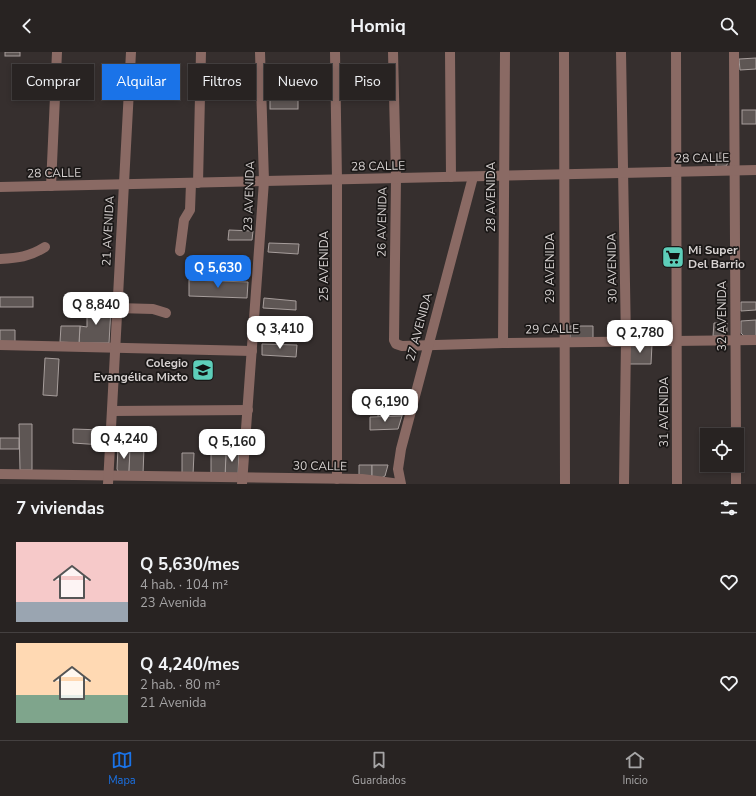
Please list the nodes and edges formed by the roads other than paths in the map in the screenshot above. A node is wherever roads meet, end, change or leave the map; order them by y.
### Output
1 (57, 52) edge
2 (131, 52) edge
3 (201, 52) edge
4 (260, 52) edge
5 (335, 52) edge
6 (393, 52) edge
7 (450, 52) edge
8 (505, 52) edge
9 (564, 52) edge
10 (621, 52) edge
11 (676, 52) edge
12 (734, 52) edge
13 (756, 170) edge
14 (734, 171) junction
15 (675, 172) junction
16 (623, 173) junction
17 (563, 174) junction
18 (473, 176) junction
19 (504, 176) junction
20 (451, 177) junction
21 (396, 178) junction
22 (337, 180) junction
23 (264, 181) junction
24 (194, 183) junction
25 (123, 184) junction
26 (51, 186) junction
27 (0, 187) edge
28 (45, 247) dead end
29 (180, 251) dead end
30 (0, 259) edge
31 (117, 308) junction
32 (166, 313) dead end
33 (735, 340) junction
34 (756, 340) edge
35 (626, 341) junction
36 (677, 341) junction
37 (564, 342) junction
38 (503, 343) junction
39 (396, 344) joint
40 (428, 344) junction
41 (0, 346) edge
42 (115, 348) junction
43 (252, 351) junction
44 (248, 410) junction
45 (112, 411) junction
46 (736, 428) edge
47 (736, 472) edge
48 (0, 474) edge
49 (337, 479) junction
50 (108, 480) edge
51 (242, 481) edge
52 (362, 482) edge
53 (401, 484) edge
54 (565, 484) edge
55 (624, 484) edge
56 (678, 484) edge
57 (736, 484) edge

1 - 26 street
2 - 25 street, 21 AVENIDA
3 - 24 street
4 - 23 street, 23 AVENIDA
5 - 22 street, 25 AVENIDA
6 - 21 street, 26 AVENIDA
7 - 20 street
8 - 19 street, 28 AVENIDA
9 - 17 street, 29 AVENIDA
10 - 16 street, 30 AVENIDA
11 - 15 street, 31 AVENIDA
12 - 14 street, 32 AVENIDA
13 - 14 street, 28 CALLE
14 - 15 street, 28 CALLE
14 - 33 street, 32 AVENIDA
15 - 16 street, 28 CALLE
15 - 36 street, 31 AVENIDA
16 - 17 street, 28 CALLE
16 - 35 street, 30 AVENIDA
17 - 19 street, 28 CALLE
17 - 37 street, 29 AVENIDA
18 - 19 street, 28 CALLE
18 - 20 street, 28 CALLE
18 - 40 street, 27 AVENIDA
19 - 38 street, 28 AVENIDA
20 - 21 street, 28 CALLE
21 - 22 street, 28 CALLE
21 - 39 street, 26 AVENIDA
22 - 23 street, 28 CALLE
22 - 49 street, 25 AVENIDA
23 - 24 street, 28 CALLE
23 - 43 street, 23 AVENIDA
24 - 25 street, 28 CALLE
24 - 29 street
25 - 26 street, 28 CALLE
25 - 31 street, 21 AVENIDA
26 - 27 street, 28 CALLE
28 - 30 street
31 - 32 street
31 - 42 street, 21 AVENIDA
33 - 34 street, 29 CALLE
33 - 36 street, 29 CALLE
33 - 46 street, 32 AVENIDA
35 - 36 street, 29 CALLE
35 - 37 street, 29 CALLE
35 - 55 street, 30 AVENIDA
36 - 56 street, 31 AVENIDA
37 - 38 street, 29 CALLE
37 - 54 street, 29 AVENIDA
38 - 40 street, 29 CALLE
39 - 40 street, 29 CALLE
40 - 53 street, 27 AVENIDA
41 - 42 street
42 - 43 street
42 - 45 street, 21 AVENIDA
43 - 44 street, 23 AVENIDA
44 - 45 street
44 - 51 street, 23 AVENIDA
45 - 50 street, 21 AVENIDA
47 - 57 street
48 - 50 street, 30 CALLE
49 - 51 street, 30 CALLE
49 - 52 street, 30 CALLE
50 - 51 street, 30 CALLE
52 - 53 street, 30 CALLE

